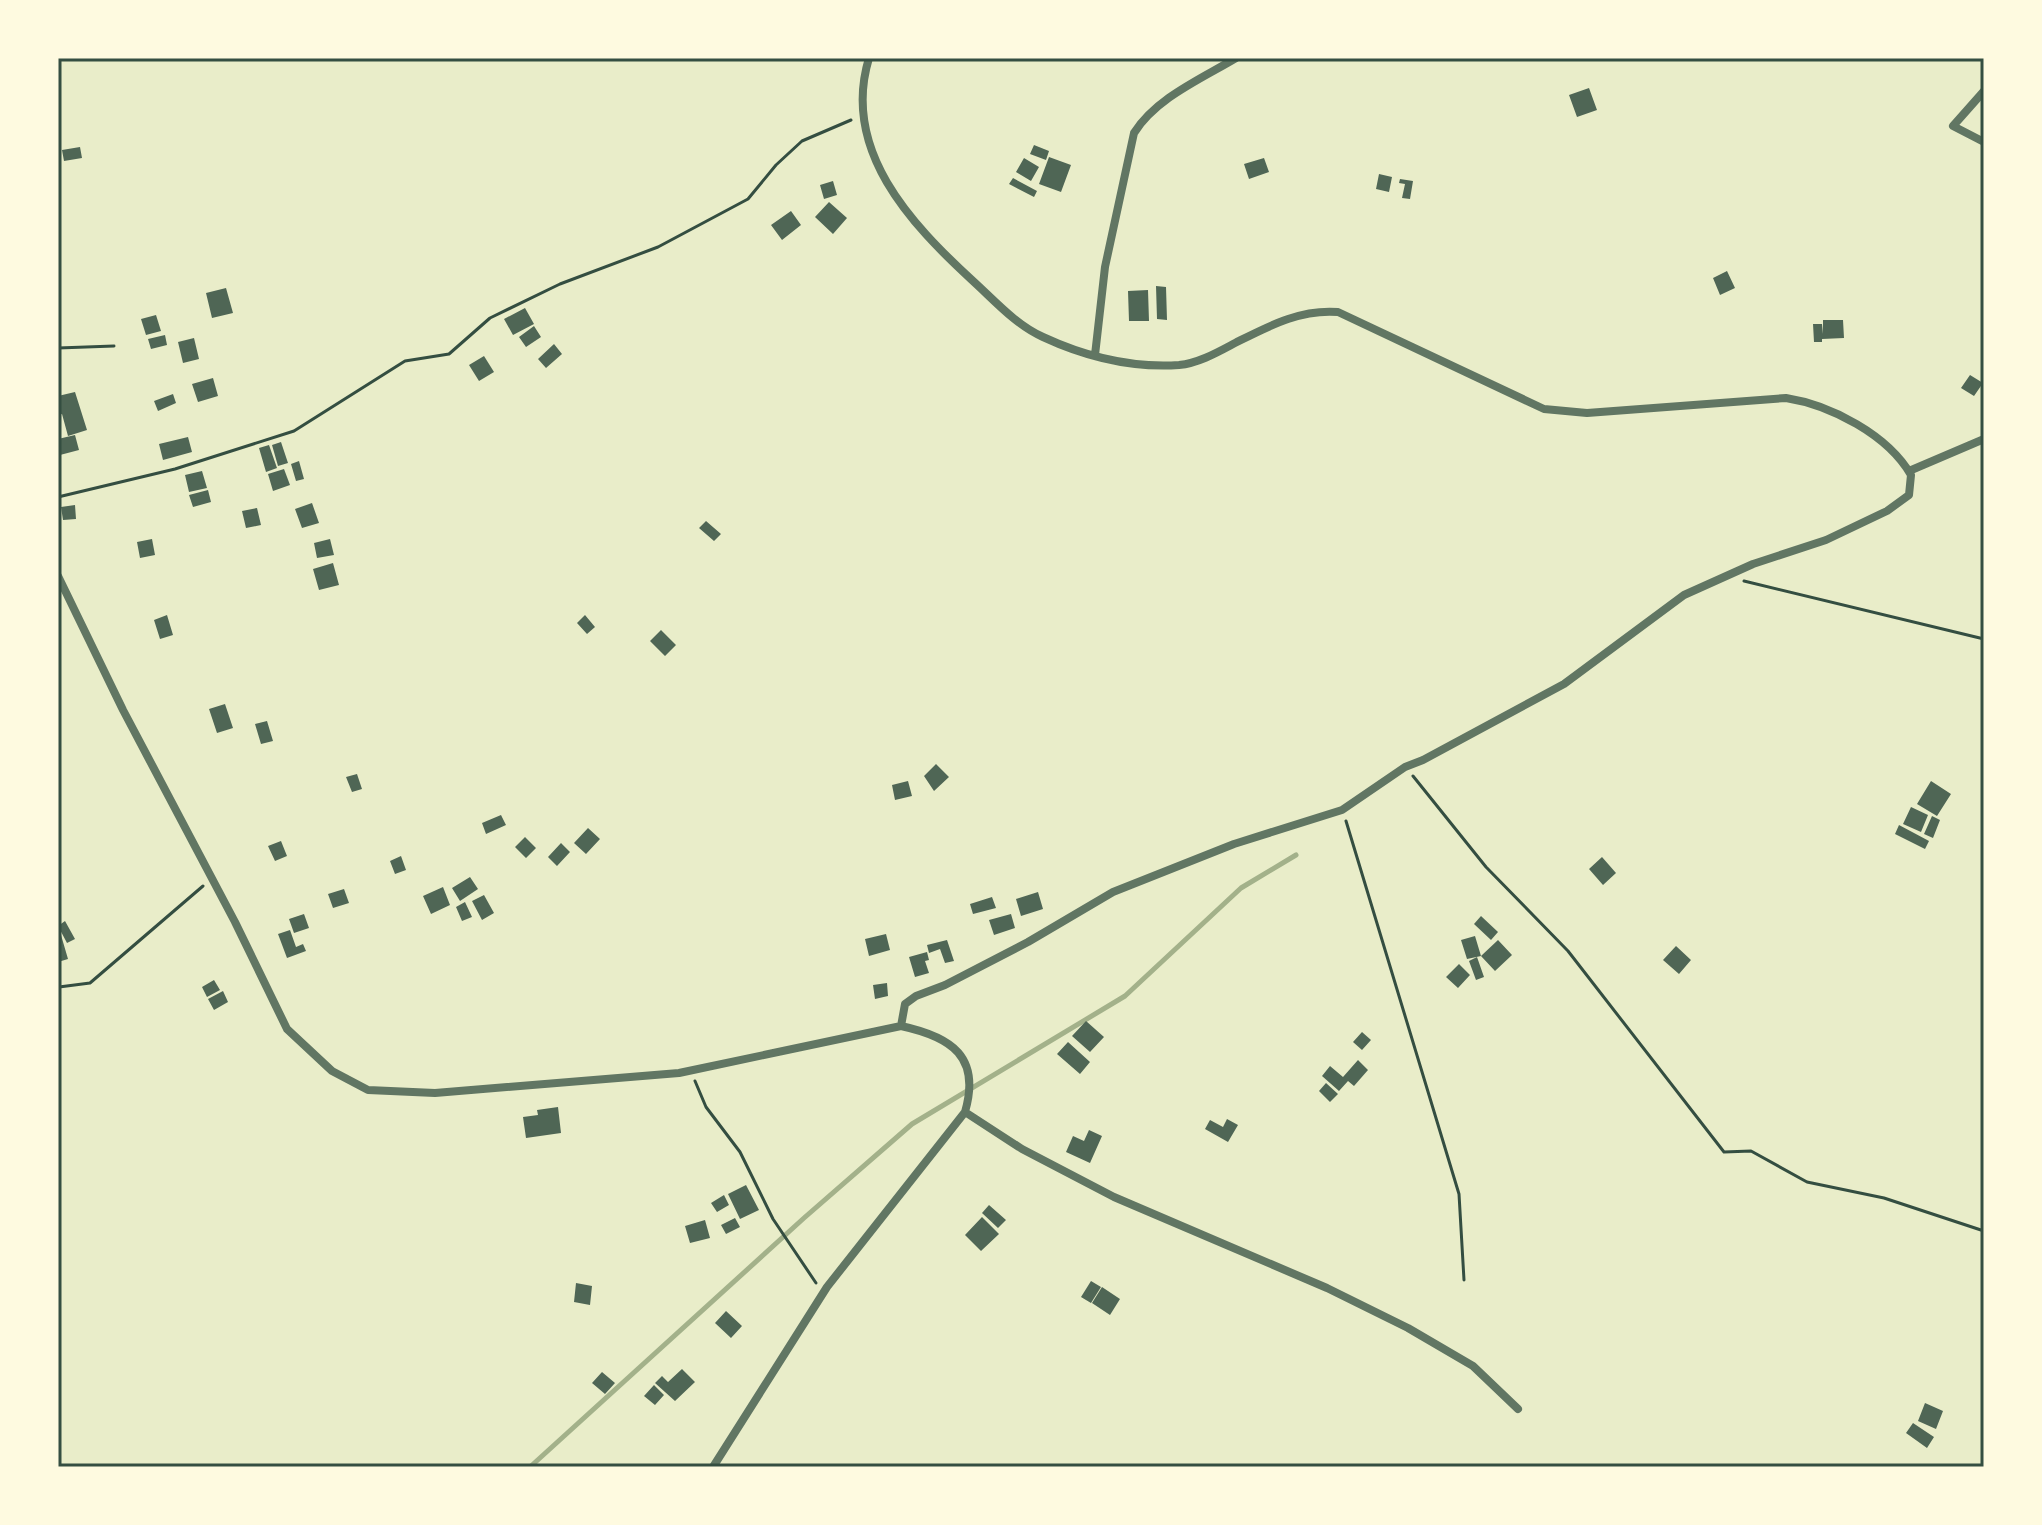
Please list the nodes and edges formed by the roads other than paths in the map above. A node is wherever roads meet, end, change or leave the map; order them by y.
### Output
1 (869, 58) edge
2 (1236, 58) edge
3 (1984, 91) edge
4 (1984, 142) edge
5 (1095, 355) junction
6 (1984, 439) edge
7 (1909, 471) junction
8 (58, 576) edge
9 (901, 1026) junction
10 (965, 1112) junction
11 (1518, 1409) dead end
12 (713, 1467) edge

1 - 5 street
2 - 5 street
3 - 4 street
5 - 7 street
6 - 7 street
7 - 9 street
8 - 9 street
9 - 10 street
10 - 11 street
10 - 12 street

